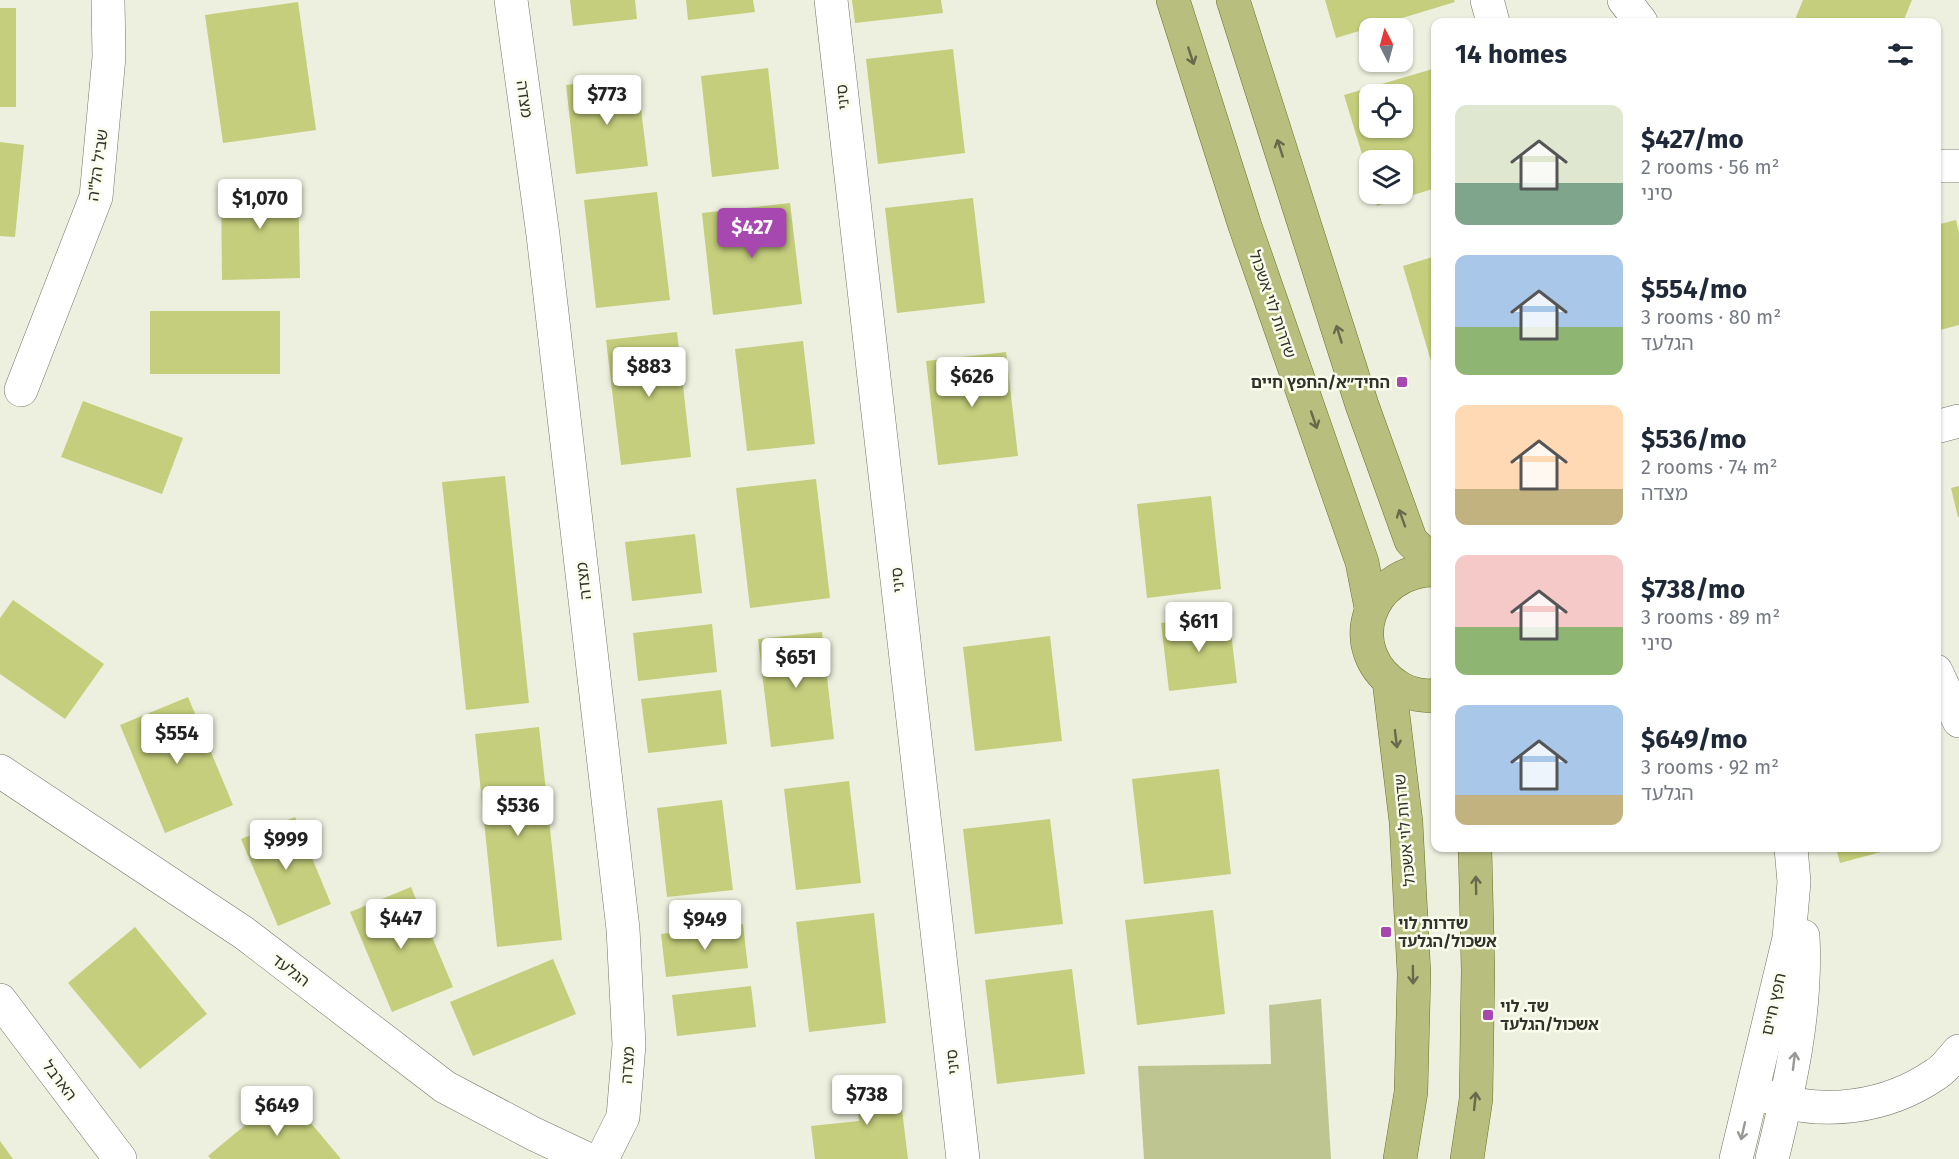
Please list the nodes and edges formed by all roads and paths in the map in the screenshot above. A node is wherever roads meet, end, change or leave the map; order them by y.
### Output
1 (108, 0) edge
2 (511, 0) edge
3 (831, 0) edge
4 (1173, 0) edge
5 (1233, 0) edge
6 (1487, 0) edge
7 (1624, 0) edge
8 (1492, 18) edge
9 (1638, 18) edge
10 (1941, 166) edge
11 (1959, 166) edge
12 (21, 390) dead end
13 (1959, 421) edge
14 (1941, 426) edge
15 (1431, 560) edge
16 (1431, 570) edge
17 (1371, 608) junction
18 (1389, 681) junction
19 (1941, 682) edge
20 (1431, 694) edge
21 (1959, 721) edge
22 (0, 771) edge
23 (1475, 852) edge
24 (1793, 852) edge
25 (1794, 852) edge
26 (0, 1000) edge
27 (1959, 1051) edge
28 (1753, 1091) junction
29 (1786, 1103) junction
30 (533, 1147) edge
31 (120, 1159) edge
32 (587, 1159) edge
33 (602, 1159) edge
34 (963, 1159) edge
35 (1400, 1159) edge
36 (1467, 1159) edge
37 (1736, 1159) edge
38 (1772, 1159) edge

1 - 12 street, שביל הל"ה
2 - 33 street, מצדה
3 - 34 street, סיני
4 -> 17 main road, שדרות לוי אשכול
15 -> 5 main road
6 - 8 street
7 - 9 street
10 - 11 street
13 - 14 street
16 - 17 main road
17 - 18 main road
18 - 20 main road
18 -> 35 main road, שדרות לוי אשכול
19 - 21 street
22 - 30 street, הגלעד
36 -> 23 main road
24 - 28 street, חפץ חיים
29 -> 25 street, חפץ חיים
26 - 31 street, הארבל
27 - 29 street
28 - 29 street
28 -> 37 street, חפץ חיים
29 - 38 street, חפץ חיים
30 - 32 street, הגלעד

